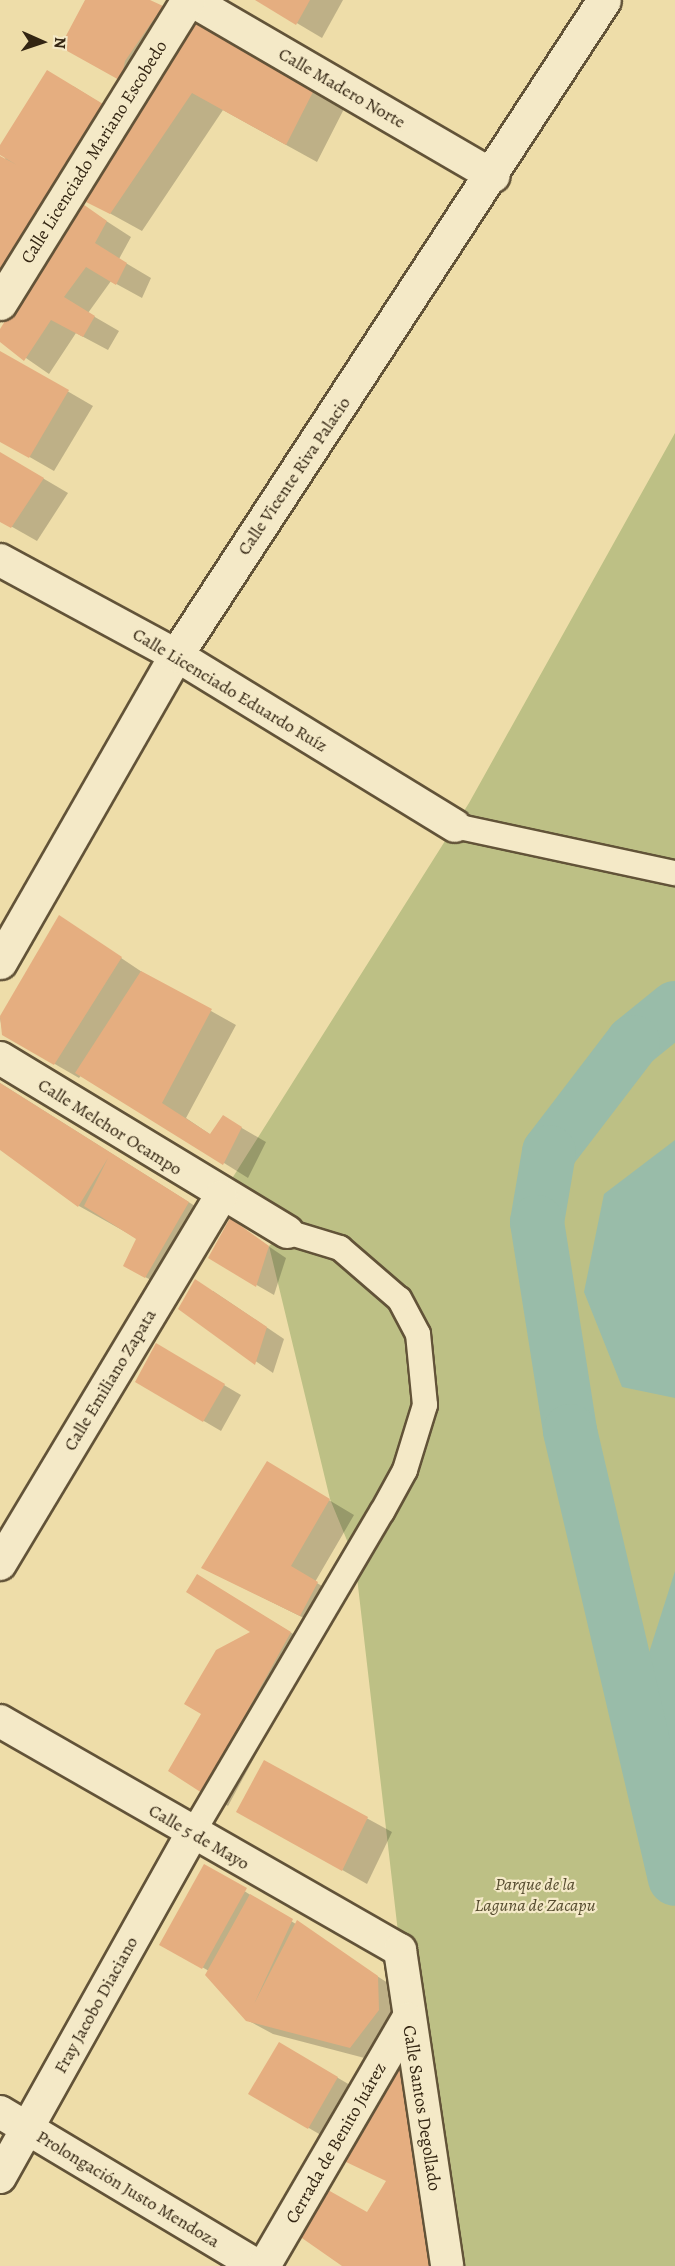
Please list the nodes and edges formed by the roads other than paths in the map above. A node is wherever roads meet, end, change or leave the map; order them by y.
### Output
1 (189, 0) edge
2 (604, 0) edge
3 (493, 176) junction
4 (0, 303) edge
5 (0, 560) edge
6 (176, 655) junction
7 (455, 826) joint
8 (675, 873) edge
9 (0, 962) edge
10 (0, 1058) edge
11 (221, 1196) junction
12 (286, 1232) joint
13 (0, 1564) edge
14 (0, 1721) edge
15 (192, 1834) junction
16 (400, 1950) joint
17 (408, 2019) junction
18 (0, 2112) edge
19 (28, 2129) junction
20 (0, 2176) edge
21 (257, 2266) edge
22 (264, 2266) edge
23 (447, 2266) edge

1 - 3 street, Calle Madero Norte
1 - 4 main road, Calle Licenciado Mariano Escobedo
2 - 3 main road, Calle Vicente Riva Palacio
3 - 6 main road, Calle Vicente Riva Palacio
5 - 6 street, Calle Licenciado Eduardo Ruíz
6 - 7 street, Calle Licenciado Eduardo Ruíz
6 - 9 main road, Calle Vicente Riva Palacio
7 - 8 street
10 - 11 street, Calle Melchor Ocampo
11 - 12 street, Calle Melchor Ocampo
11 - 13 street, Calle Emiliano Zapata
12 - 15 street
14 - 15 street, Calle 5 de Mayo
15 - 16 street, Calle 5 de Mayo
15 - 19 street, Fray Jacobo Diaciano
16 - 17 street, Calle Santos Degollado
17 - 22 street, Cerrada de Benito Juárez
17 - 23 street, Calle Santos Degollado
18 - 19 street, Prolongación Justo Mendoza
19 - 20 street, Fray Jacobo Diaciano
19 - 21 street, Prolongación Justo Mendoza

